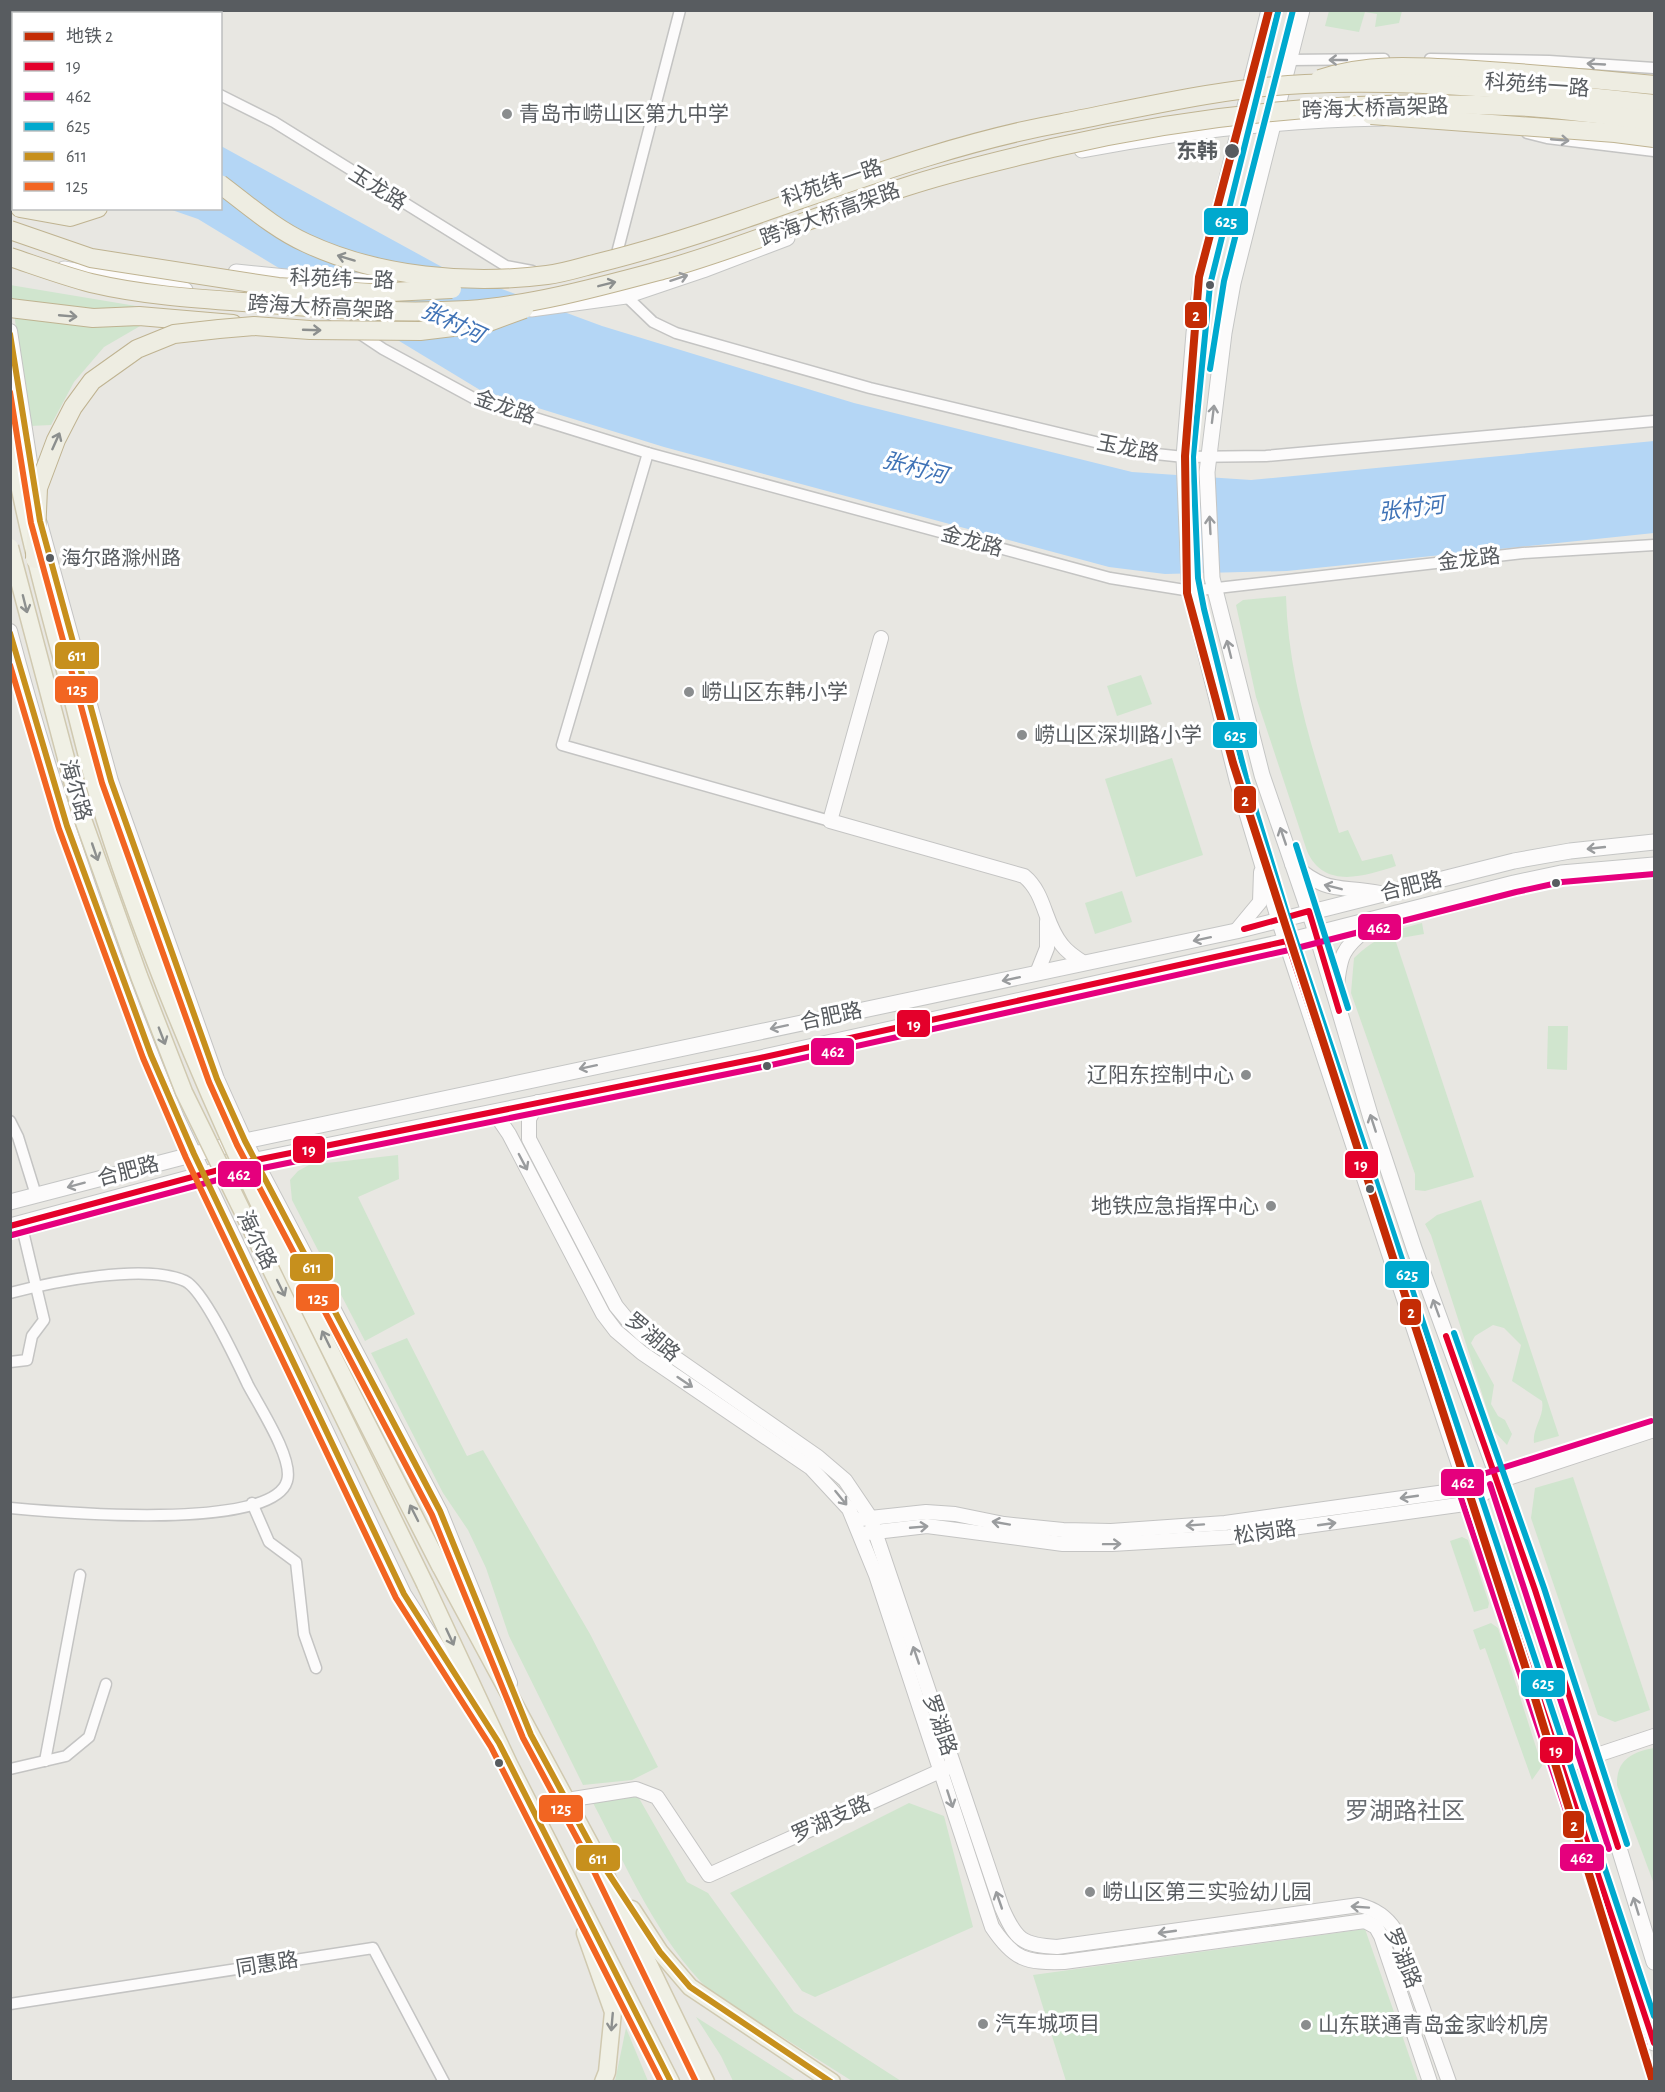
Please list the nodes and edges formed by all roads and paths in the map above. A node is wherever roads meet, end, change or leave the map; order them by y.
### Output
1 (680, 10) edge
2 (1269, 10) edge
3 (1302, 10) edge
4 (1431, 59) junction
5 (1289, 60) junction
6 (1654, 68) edge
7 (1365, 81) junction
8 (1250, 83) junction
9 (1304, 84) junction
10 (1654, 85) edge
11 (1281, 91) junction
12 (1654, 95) edge
13 (222, 96) edge
14 (1654, 104) edge
15 (1306, 109) junction
16 (1463, 116) junction
17 (1654, 121) edge
18 (1273, 124) junction
19 (1238, 128) junction
20 (1654, 129) edge
21 (1654, 138) edge
22 (1654, 151) edge
23 (222, 186) edge
24 (31, 210) edge
25 (92, 210) edge
26 (10, 230) edge
27 (10, 239) edge
28 (616, 253) junction
29 (10, 259) edge
30 (544, 274) junction
31 (568, 293) junction
32 (626, 296) junction
33 (10, 308) edge
34 (326, 311) junction
35 (254, 326) junction
36 (10, 331) edge
37 (1654, 421) edge
38 (10, 435) edge
39 (648, 453) junction
40 (1184, 457) junction
41 (1207, 465) junction
42 (1654, 545) edge
43 (10, 548) edge
44 (35, 560) junction
45 (1214, 583) junction
46 (1190, 585) junction
47 (10, 631) edge
48 (881, 638) dead end
49 (830, 820) junction
50 (1654, 842) edge
51 (1260, 852) junction
52 (1292, 864) junction
53 (1654, 865) edge
54 (1380, 893) junction
55 (1309, 912) junction
56 (1379, 918) junction
57 (1047, 919) junction
58 (1279, 920) junction
59 (1236, 931) junction
60 (1316, 932) junction
61 (1287, 941) junction
62 (1084, 963) junction
63 (1037, 973) junction
64 (1336, 998) junction
65 (538, 1102) junction
66 (494, 1112) junction
67 (10, 1121) edge
68 (245, 1141) junction
69 (194, 1154) junction
70 (256, 1160) junction
71 (204, 1174) junction
72 (36, 1195) junction
73 (10, 1202) edge
74 (16, 1225) edge
75 (36, 1286) junction
76 (10, 1293) edge
77 (10, 1362) edge
78 (1654, 1430) edge
79 (1499, 1481) junction
80 (1469, 1496) junction
81 (252, 1503) junction
82 (10, 1508) edge
83 (870, 1517) junction
84 (856, 1521) junction
85 (868, 1533) junction
86 (80, 1575) dead end
87 (316, 1668) dead end
88 (106, 1684) dead end
89 (531, 1734) junction
90 (1654, 1736) edge
91 (499, 1743) junction
92 (1591, 1757) junction
93 (45, 1761) junction
94 (947, 1767) junction
95 (1562, 1767) junction
96 (10, 1769) edge
97 (567, 1800) junction
98 (595, 1852) junction
99 (562, 1867) junction
100 (1654, 1962) edge
101 (10, 2004) edge
102 (1654, 2043) edge
103 (444, 2082) edge
104 (603, 2082) edge
105 (670, 2082) edge
106 (706, 2082) edge
107 (832, 2082) edge
108 (1430, 2082) edge
109 (1449, 2082) edge

1 - 28 street
2 - 8 main road
3 - 5 main road
4 -> 5 street, 科苑纬一路
6 -> 4 street, 科苑纬一路
4 - 7 main road
5 - 11 main road
7 - 11 main road, 科苑纬一路
7 - 12 main road, 科苑纬一路
8 - 11 main road, 科苑纬一路
8 - 19 main road
8 - 28 main road, 科苑纬一路
9 - 10 highway, bridge
9 - 14 highway, 跨海大桥高架路, bridge
9 - 30 highway, 跨海大桥高架路, bridge
11 - 18 main road
13 - 30 street, 玉龙路
15 - 17 highway, 跨海大桥高架路, bridge
15 - 21 highway, bridge
31 -> 15 highway, 跨海大桥高架路, bridge
16 - 18 main road, 科苑纬一路
16 - 20 main road, 科苑纬一路
16 -> 22 street, 科苑纬一路
18 - 19 main road, 科苑纬一路
41 -> 18 main road
32 -> 19 main road, 科苑纬一路
19 - 40 main road
30 -> 23 highway, bridge
24 - 25 highway
26 - 30 highway, 跨海大桥高架路, bridge
27 - 30 main road, 科苑纬一路, bridge
28 - 30 main road, 科苑纬一路
29 - 31 highway, 跨海大桥高架路, bridge
29 - 34 main road, 科苑纬一路
35 -> 31 highway, bridge
32 - 34 main road, 科苑纬一路, bridge
32 - 40 street, 玉龙路
33 -> 35 highway, bridge
34 - 39 street, 金龙路
44 -> 35 highway, bridge
36 - 68 street, 海尔路
37 - 41 street, 玉龙路
38 - 44 main road, 海尔路, bridge
39 - 46 street, 金龙路
39 - 49 street
40 - 41 street, 玉龙路
40 - 46 main road
45 -> 41 main road
42 - 45 street, 金龙路
43 -> 91 main road, 海尔路, bridge
89 -> 44 main road, 海尔路, bridge
45 - 46 street, 金龙路
52 -> 45 main road
46 - 51 main road
47 - 69 street, 海尔路
48 - 49 street
49 - 57 street
50 -> 54 main road, 合肥路
51 - 58 main road
51 - 59 street
54 -> 52 street
52 - 55 main road
53 - 56 main road, 合肥路
54 - 55 main road, 合肥路
55 - 58 main road, 合肥路
55 - 60 main road
56 - 60 main road, 合肥路
56 - 64 street
57 - 62 street
57 - 63 street
58 - 59 main road, 合肥路
58 - 61 main road
59 -> 62 main road, 合肥路
60 - 61 main road, 合肥路
60 - 64 main road
61 - 65 main road, 合肥路
61 - 80 main road
62 - 63 main road, 合肥路
63 -> 68 main road, 合肥路
79 -> 64 main road
65 - 66 main road, 合肥路
65 - 83 street, 罗湖路
66 - 70 main road, 合肥路
66 -> 84 street
67 - 72 street
68 - 69 main road, 合肥路
68 - 70 street, 海尔路
69 - 71 street, 海尔路
69 -> 72 main road, 合肥路
70 - 71 main road, 合肥路
70 - 89 street, 海尔路
71 - 74 main road, 合肥路
71 - 91 street, 海尔路
72 - 73 main road, 合肥路
74 - 75 street
75 - 76 street
75 - 77 street
75 - 81 street
78 - 79 street
79 - 80 street
79 - 92 main road
80 -> 83 street, 松岗路
85 -> 80 street, 松岗路
80 - 95 main road
81 - 82 street
81 - 87 street
83 - 84 street, 松岗路
83 - 85 street, 罗湖路
84 - 85 street
85 - 94 street
86 - 93 street
88 - 93 street
89 - 97 main road, 海尔路
90 - 92 street
91 - 99 main road, 海尔路
92 - 95 street
100 -> 92 main road
93 - 96 street
94 - 97 street, 罗湖支路
94 -> 108 street
109 -> 94 street, 罗湖路
95 - 102 main road
97 - 98 main road, 海尔路
98 - 106 main road, 海尔路
98 - 107 main road
99 -> 104 main road
99 - 105 main road, 海尔路
101 - 103 street, 同惠路

